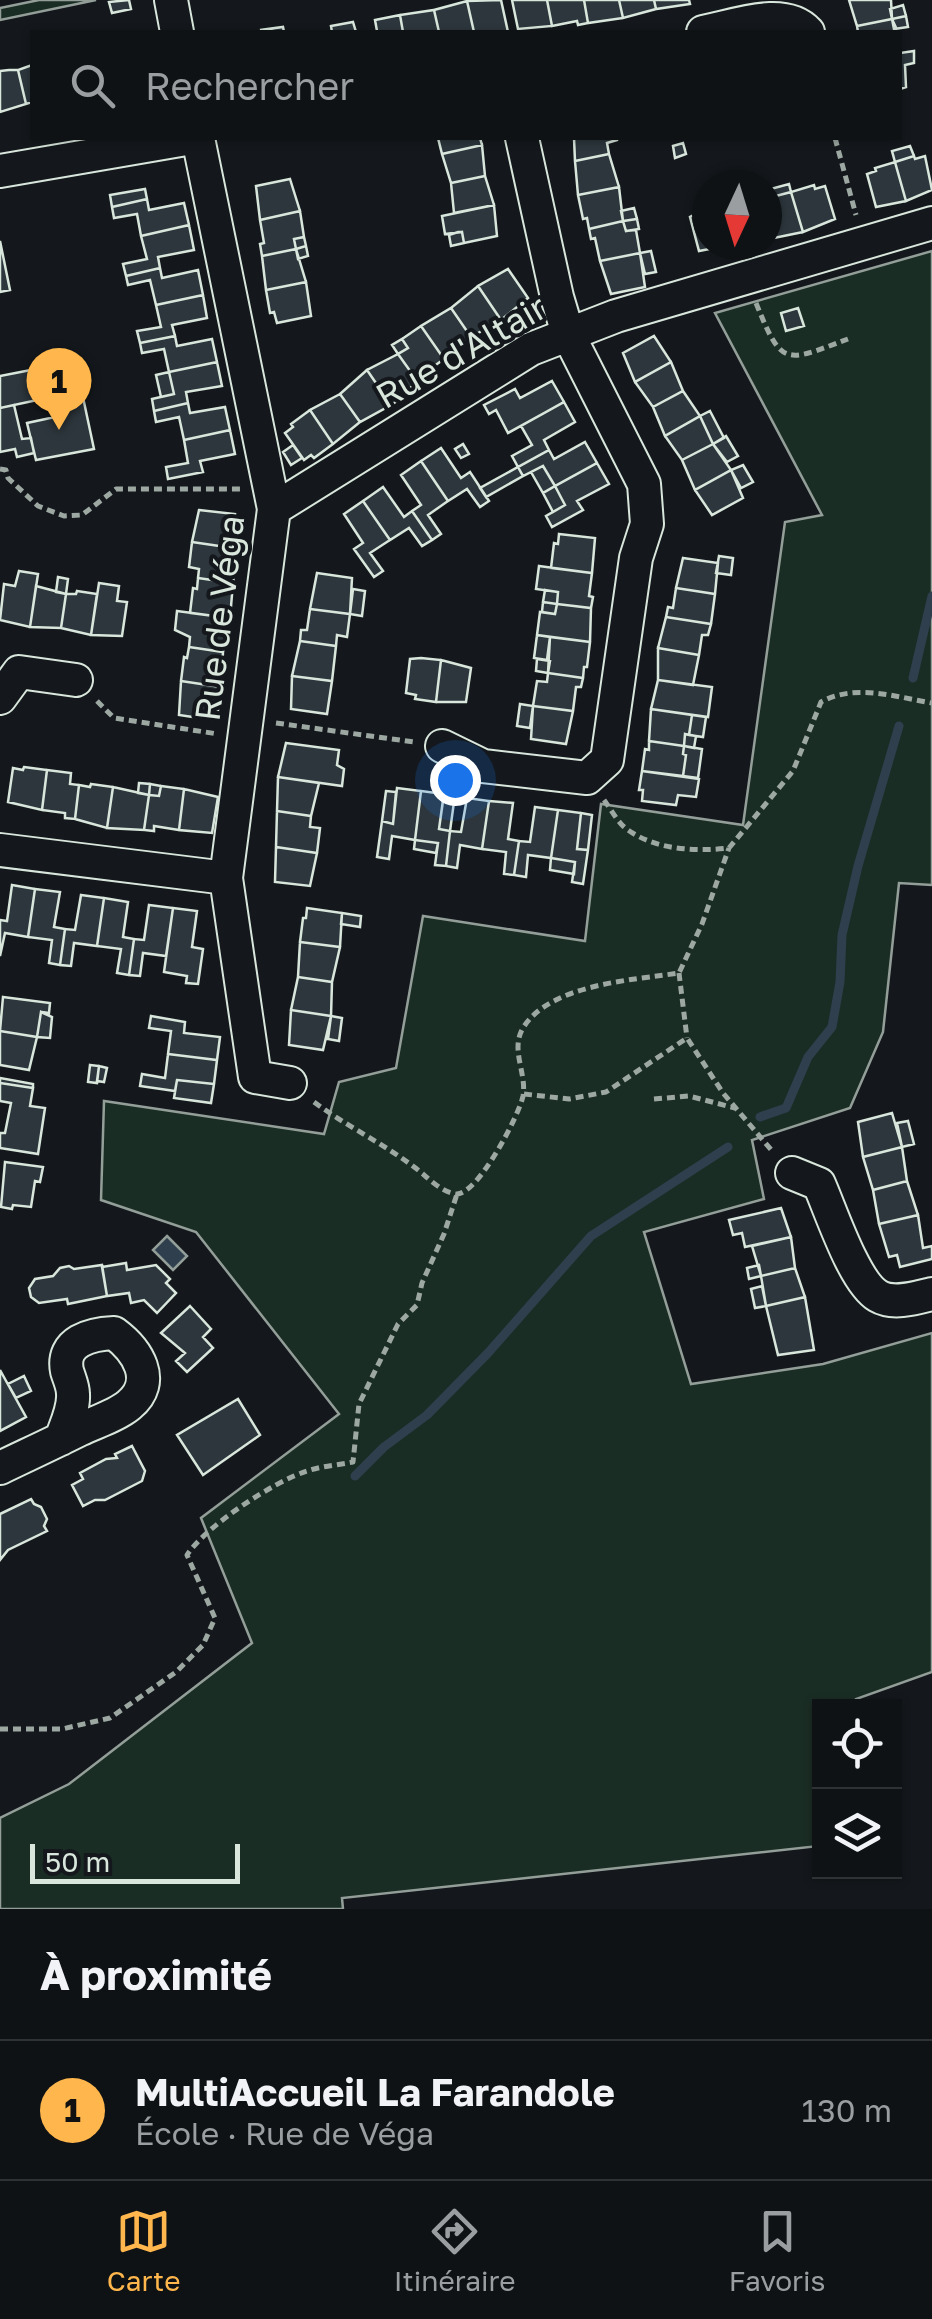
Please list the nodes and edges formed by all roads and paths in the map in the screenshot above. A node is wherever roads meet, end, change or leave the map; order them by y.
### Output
1 (171, 0) edge
2 (177, 30) edge
3 (713, 30) edge
4 (805, 30) edge
5 (183, 140) edge
6 (195, 140) edge
7 (522, 140) edge
8 (836, 140) edge
9 (0, 171) edge
10 (932, 222) edge
11 (864, 242) junction
12 (745, 277) junction
13 (568, 334) junction
14 (848, 339) dead end
15 (0, 469) edge
16 (272, 499) junction
17 (76, 680) joint
18 (0, 698) edge
19 (932, 704) edge
20 (247, 729) junction
21 (442, 746) joint
22 (587, 778) junction
23 (729, 848) junction
24 (0, 850) edge
25 (226, 878) junction
26 (679, 972) junction
27 (687, 1038) junction
28 (290, 1083) joint
29 (524, 1094) junction
30 (654, 1100) dead end
31 (746, 1116) junction
32 (792, 1172) joint
33 (457, 1194) junction
34 (932, 1294) edge
35 (61, 1440) dead end
36 (0, 1468) edge
37 (0, 1729) edge

1 - 2 street
3 - 4 street
5 - 9 street
6 - 16 street, Rue de Véga
7 - 13 street
8 - 11 path
10 - 11 street, Rue d'Altair
11 - 12 street, Rue d'Altair
12 - 13 street, Rue d'Altair
12 - 14 path
13 - 16 street, Rue d'Altair
13 - 22 street
15 - 16 path
16 - 20 street, Rue de Véga
17 - 18 street
17 - 20 path
19 - 23 path
20 - 21 path
20 - 25 street, Rue de Véga
21 - 22 street
22 - 23 path
23 - 26 path
24 - 25 street
25 - 28 street, Rue de Véga
26 - 27 path
26 - 29 path
27 - 29 path
27 - 31 path
28 - 33 path
29 - 33 path
30 - 31 path
31 - 32 path
32 - 34 street
33 - 37 path
35 - 36 street

